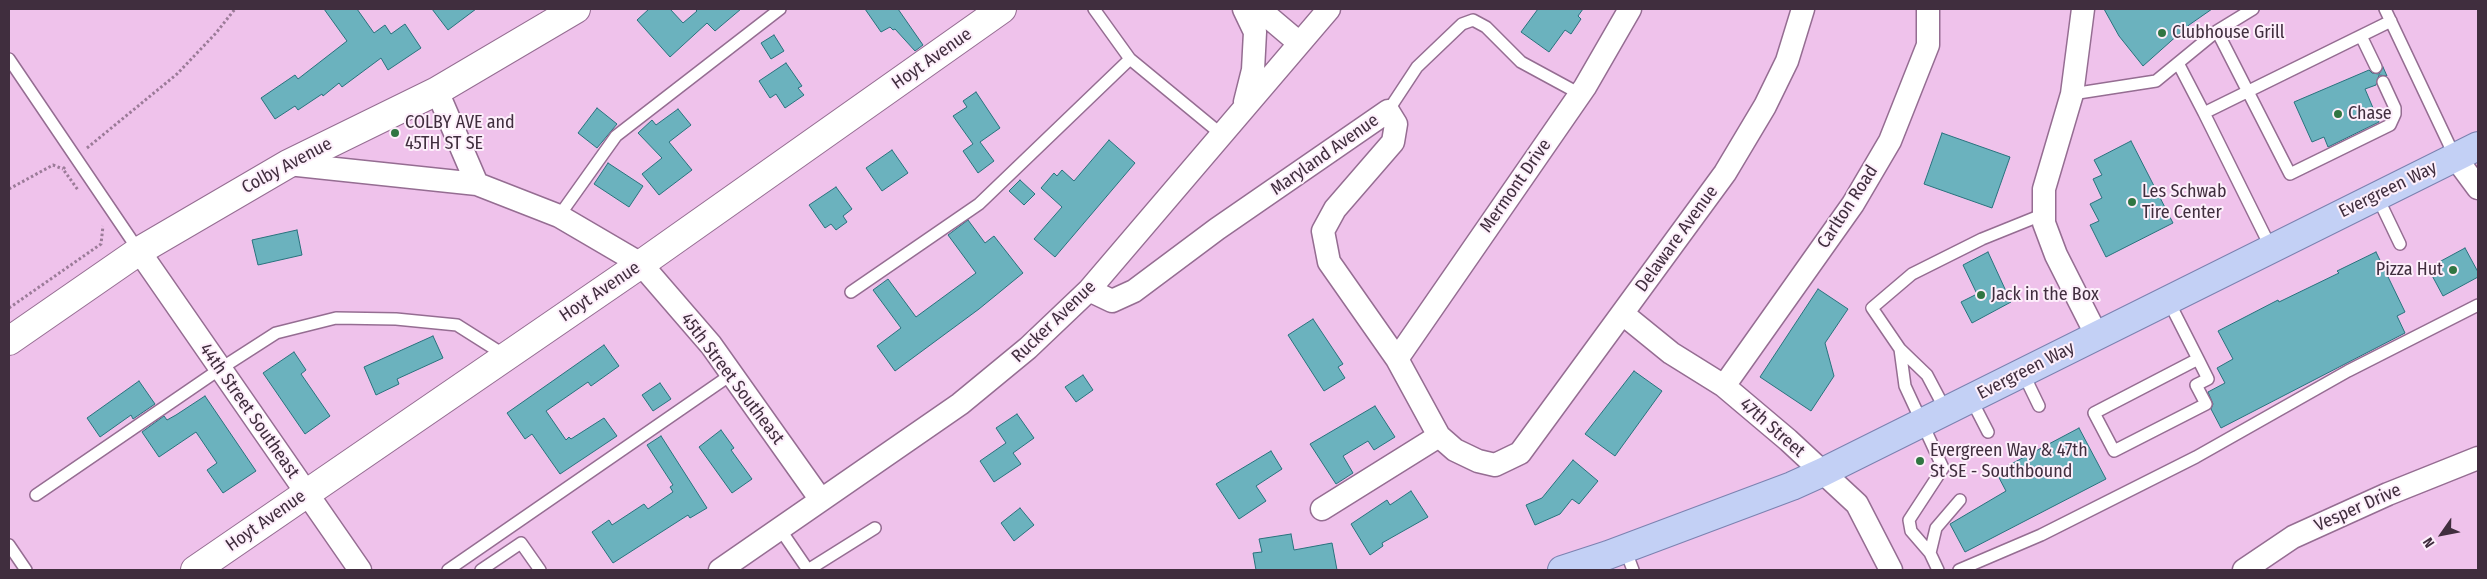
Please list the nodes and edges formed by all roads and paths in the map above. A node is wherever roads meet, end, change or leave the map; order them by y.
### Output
1 (235, 9) edge
2 (576, 9) edge
3 (780, 9) edge
4 (1002, 9) edge
5 (1094, 9) edge
6 (1244, 9) edge
7 (1260, 9) edge
8 (1329, 9) edge
9 (1630, 9) edge
10 (1803, 9) edge
11 (1928, 9) edge
12 (2083, 9) edge
13 (2253, 9) edge
14 (2385, 9) edge
15 (2391, 21) junction
16 (2217, 31) junction
17 (2361, 36) junction
18 (1298, 42) junction
19 (9, 59) edge
20 (1130, 59) junction
21 (2178, 62) junction
22 (2376, 67) dead end
23 (2383, 82) dead end
24 (437, 91) junction
25 (2248, 92) junction
26 (1580, 94) junction
27 (2072, 94) junction
28 (1244, 107) junction
29 (1388, 111) junction
30 (2204, 113) junction
31 (1221, 134) junction
32 (2466, 151) edge
33 (76, 158) junction
34 (288, 164) junction
35 (63, 170) junction
36 (477, 184) junction
37 (2478, 188) edge
38 (9, 189) edge
39 (78, 191) dead end
40 (2376, 196) junction
41 (2044, 214) junction
42 (559, 216) junction
43 (99, 220) dead end
44 (2400, 244) dead end
45 (2271, 248) junction
46 (138, 251) junction
47 (641, 264) junction
48 (1089, 290) junction
49 (851, 292) dead end
50 (2168, 300) junction
51 (2478, 305) edge
52 (9, 308) edge
53 (1623, 314) junction
54 (2097, 336) junction
55 (9, 341) edge
56 (1900, 348) junction
57 (506, 356) junction
58 (1397, 359) junction
59 (2198, 360) junction
60 (220, 369) junction
61 (2023, 373) junction
62 (732, 374) junction
63 (1724, 386) junction
64 (1970, 399) junction
65 (2039, 406) dead end
66 (1946, 411) junction
67 (1921, 423) junction
68 (1988, 432) dead end
69 (1439, 436) junction
70 (1520, 453) joint
71 (2478, 458) edge
72 (1823, 472) junction
73 (306, 494) junction
74 (36, 495) dead end
75 (821, 500) junction
76 (1960, 500) dead end
77 (1322, 510) dead end
78 (875, 528) dead end
79 (780, 529) junction
80 (9, 545) edge
81 (1930, 553) junction
82 (1629, 560) edge
83 (26, 570) edge
84 (195, 570) edge
85 (360, 570) edge
86 (448, 570) edge
87 (481, 570) edge
88 (540, 570) edge
89 (720, 570) edge
90 (808, 570) edge
91 (1562, 570) edge
92 (1891, 570) edge
93 (1938, 570) edge
94 (1959, 570) edge
95 (2244, 570) edge

1 - 33 path
2 - 24 street, Colby Avenue
3 - 42 lane
4 - 47 street, Hoyt Avenue
5 - 20 lane
6 - 28 street
7 - 18 street
8 - 18 street, Rucker Avenue
9 - 26 street, Mermont Drive
10 - 53 street, Delaware Avenue
11 - 63 street, Carlton Road
12 - 27 street
13 - 16 lane
14 - 15 lane
15 - 17 lane
15 - 32 lane
16 - 21 lane
16 - 25 lane
17 - 22 lane
17 - 25 lane
18 - 28 street, Rucker Avenue
19 - 33 lane
20 - 31 lane
20 - 49 lane
21 - 27 lane
21 - 30 lane
23 - 25 lane
24 - 34 street, Colby Avenue
24 - 36 street
25 - 30 lane
26 - 29 lane
26 - 58 street, Mermont Drive
27 - 41 street
28 - 31 street, Rucker Avenue
29 - 48 street, Maryland Avenue
29 - 58 street, Maryland Avenue
30 - 45 lane
31 - 48 street, Rucker Avenue
32 - 37 street
32 - 40 main road, Evergreen Way
33 - 35 path
33 - 46 lane
34 - 36 street, 45th Street Southeast
34 - 46 street, Colby Avenue
35 - 38 path
35 - 39 path
36 - 42 street, 45th Street Southeast
40 - 44 lane
40 - 45 main road, Evergreen Way
41 - 54 street
41 - 56 lane
42 - 47 street, 45th Street Southeast
43 - 52 path
45 - 50 main road, Evergreen Way
46 - 55 street, Colby Avenue
46 - 60 street, 44th Street Southeast
47 - 57 street, Hoyt Avenue
47 - 62 street, 45th Street Southeast
48 - 75 street, Rucker Avenue
50 - 54 main road, Evergreen Way
50 - 59 lane
51 - 94 lane
53 - 63 street, 47th Street
53 - 70 street, Delaware Avenue
54 - 61 main road, Evergreen Way
56 - 66 lane
56 - 67 lane
57 - 60 lane
57 - 73 street, Hoyt Avenue
58 - 69 street, Maryland Avenue
59 - 59 lane
60 - 73 street, 44th Street Southeast
60 - 74 lane
61 - 64 main road, Evergreen Way
61 - 65 lane
62 - 75 street, 45th Street Southeast
62 - 86 lane
63 - 72 street, 47th Street
64 - 66 main road, Evergreen Way
64 - 68 lane
66 - 67 main road, Evergreen Way
67 - 72 main road, Evergreen Way
67 - 81 lane
69 - 70 street, Maryland Avenue
69 - 77 street
71 - 95 street, Vesper Drive
72 - 82 main road, Evergreen Way
72 - 92 street, 47th Street
73 - 84 street, Hoyt Avenue
73 - 85 street, 44th Street Southeast
75 - 79 street, Rucker Avenue
76 - 81 lane
78 - 90 lane
79 - 89 street, Rucker Avenue
79 - 90 lane
80 - 83 lane
81 - 93 lane
82 - 91 main road, Evergreen Way
87 - 88 lane

